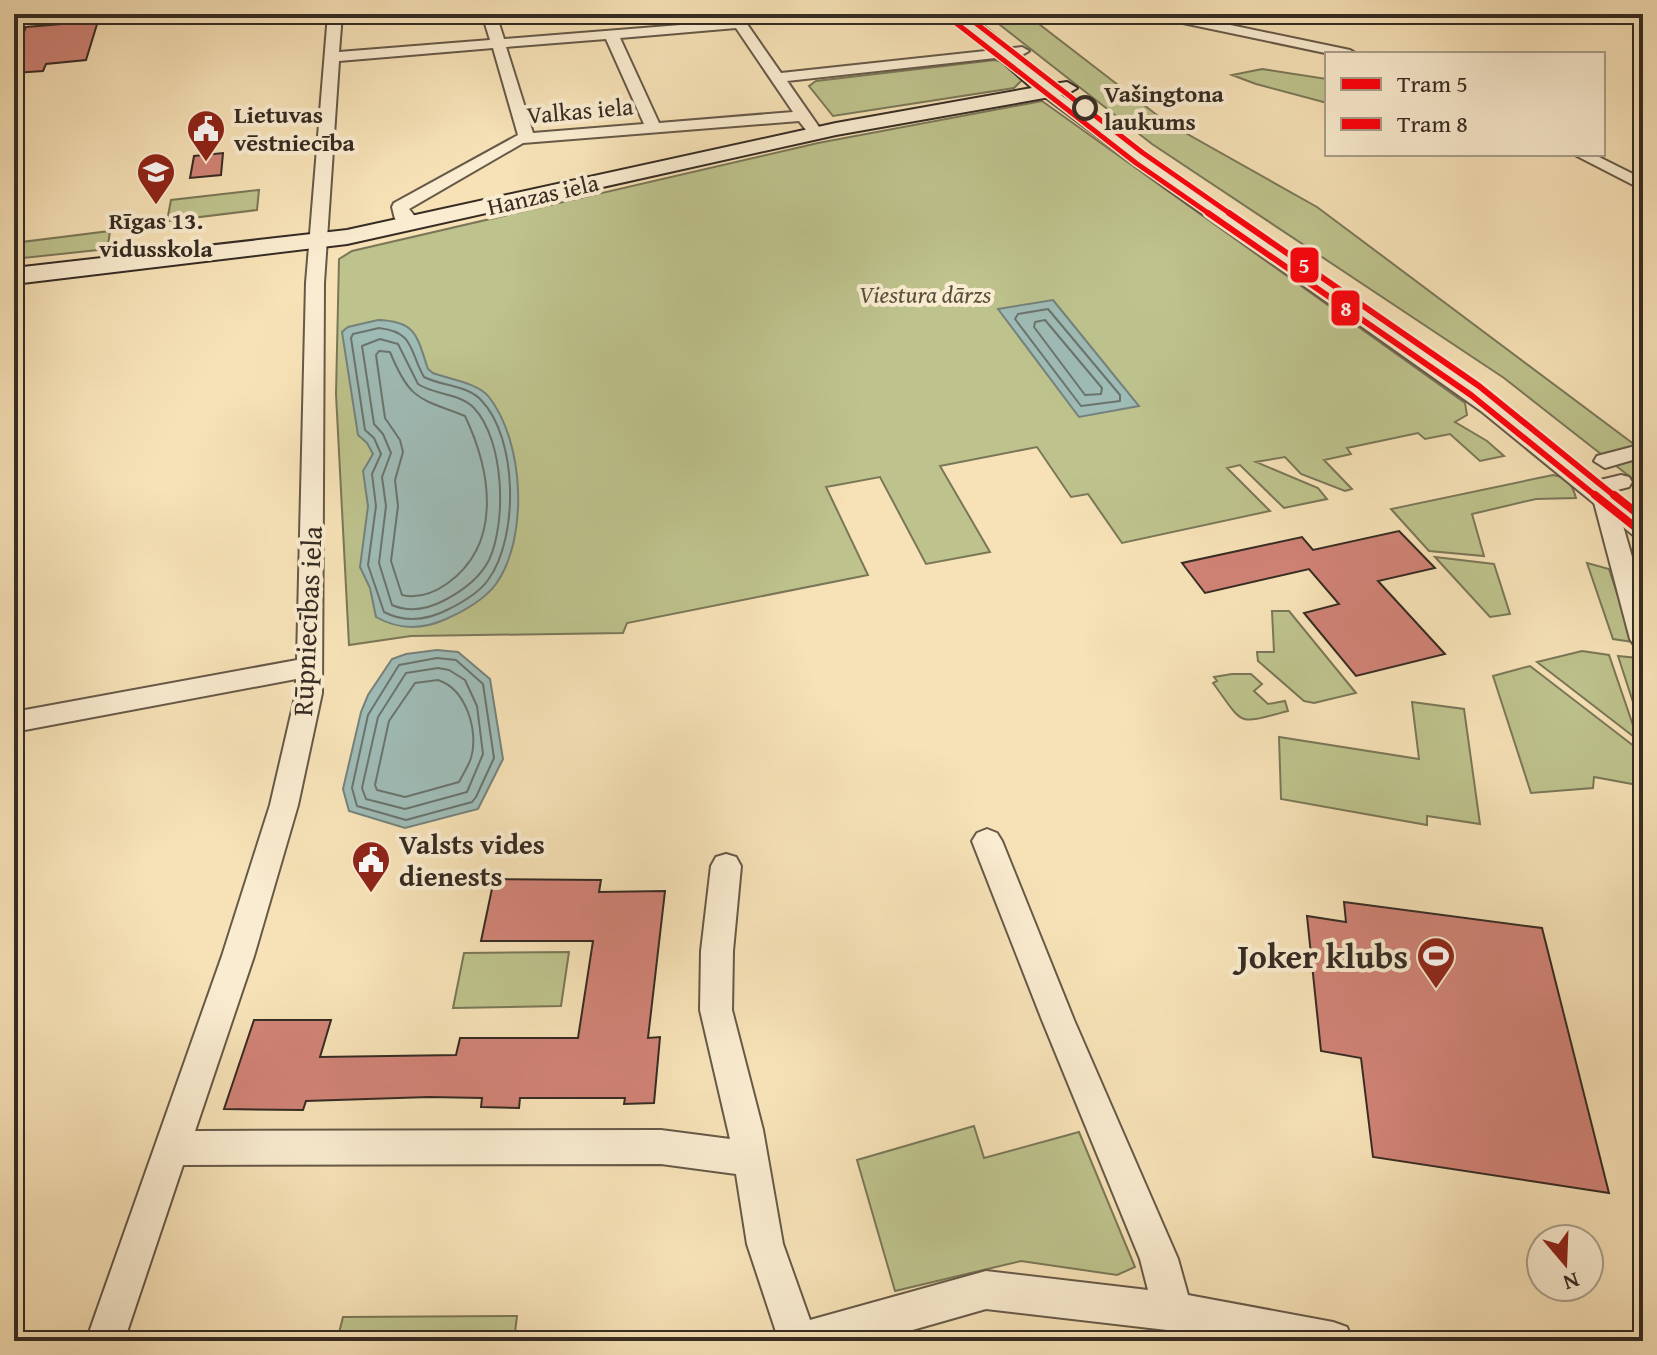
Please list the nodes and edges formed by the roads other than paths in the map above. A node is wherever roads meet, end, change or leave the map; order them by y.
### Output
1 (335, 14) edge
2 (489, 14) edge
3 (958, 14) edge
4 (977, 14) edge
5 (1159, 14) edge
6 (736, 19) edge
7 (611, 34) junction
8 (498, 43) junction
9 (1013, 52) junction
10 (1340, 52) edge
11 (331, 57) junction
12 (777, 78) junction
13 (1058, 89) junction
14 (809, 125) junction
15 (654, 129) junction
16 (527, 138) junction
17 (1585, 156) edge
18 (1643, 185) edge
19 (412, 224) junction
20 (318, 242) junction
21 (14, 276) edge
22 (1643, 450) edge
23 (1605, 461) dead end
24 (1612, 490) junction
25 (1643, 500) edge
26 (1643, 530) edge
27 (1616, 538) junction
28 (1643, 639) edge
29 (310, 667) junction
30 (14, 722) edge
31 (987, 841) dead end
32 (726, 866) dead end
33 (171, 1148) junction
34 (750, 1159) junction
35 (1173, 1311) junction
36 (105, 1341) edge
37 (798, 1341) edge
38 (806, 1341) edge
39 (1333, 1341) edge

1 - 11 street, Rūpniecības iela
2 - 8 street
3 - 9 main road
4 - 9 main road
5 - 10 street
6 - 7 street
6 - 12 street
7 - 8 street
7 - 15 street
8 - 11 street
8 - 16 street
9 - 12 street
9 - 13 main road
11 - 20 street, Rūpniecības iela
12 - 14 street
13 - 14 main road, Hanzas iela
13 - 24 street
14 - 15 street, Valkas iela
14 - 19 main road, Hanzas iela
15 - 16 street, Valkas iela
16 - 19 street, Valkas iela
17 - 18 street
19 - 20 main road, Hanzas iela
20 - 21 main road, Hanzas iela
20 - 29 street, Rūpniecības iela
22 - 23 street
24 - 25 street
24 - 26 street
24 - 27 street
26 - 27 street
27 - 28 street
29 - 30 street
29 - 33 street, Rūpniecības iela
31 - 35 street
32 - 34 street
33 - 34 street
33 - 36 street, Rūpniecības iela
34 - 37 street
35 - 38 street
35 - 39 street

